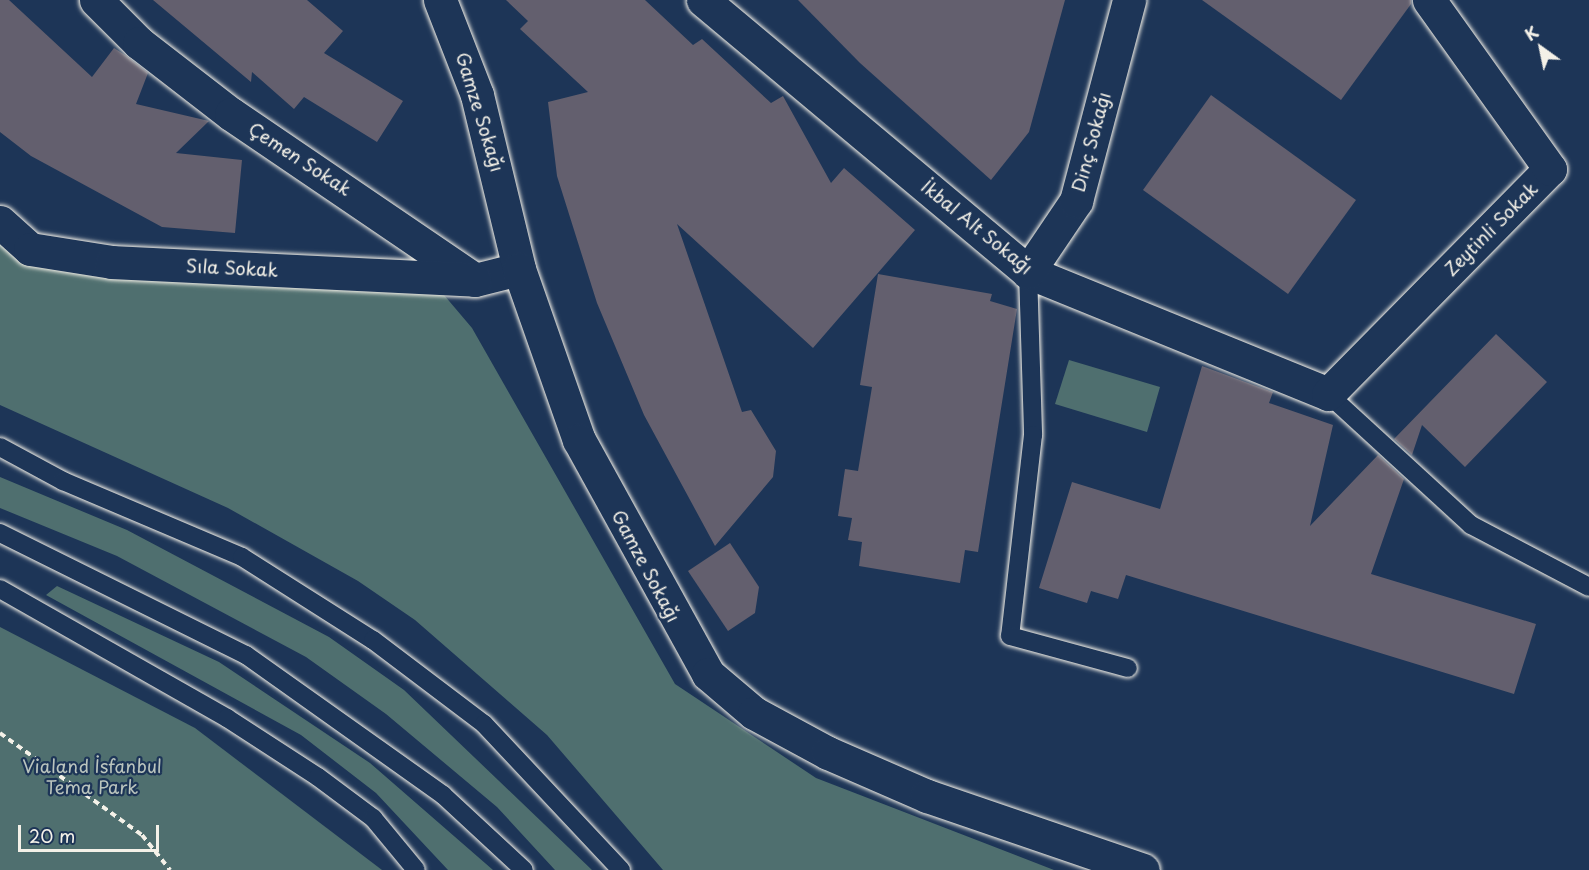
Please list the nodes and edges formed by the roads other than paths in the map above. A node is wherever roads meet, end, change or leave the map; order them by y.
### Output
1 (96, 0) edge
2 (440, 0) edge
3 (703, 0) edge
4 (1129, 0) edge
5 (1429, 0) edge
6 (0, 222) edge
7 (519, 269) junction
8 (1028, 272) junction
9 (475, 280) junction
10 (1328, 394) junction
11 (0, 447) edge
12 (0, 533) edge
13 (1589, 587) edge
14 (0, 589) edge
15 (1128, 668) dead end
16 (416, 870) edge
17 (524, 870) edge
18 (621, 870) edge
19 (1143, 870) edge

1 - 9 street, Çemen Sokak
2 - 7 street, Gamze Sokağı
3 - 8 street, İkbal Alt Sokağı
4 - 8 street, Dinç Sokağı
5 - 10 street, Zeytinli Sokak
6 - 9 street, Sıla Sokak
7 - 9 street
7 - 19 street, Gamze Sokağı
8 - 10 street, İkbal Alt Sokağı
8 - 15 lane
10 - 13 lane
11 - 18 lane
12 - 17 lane
14 - 16 lane

